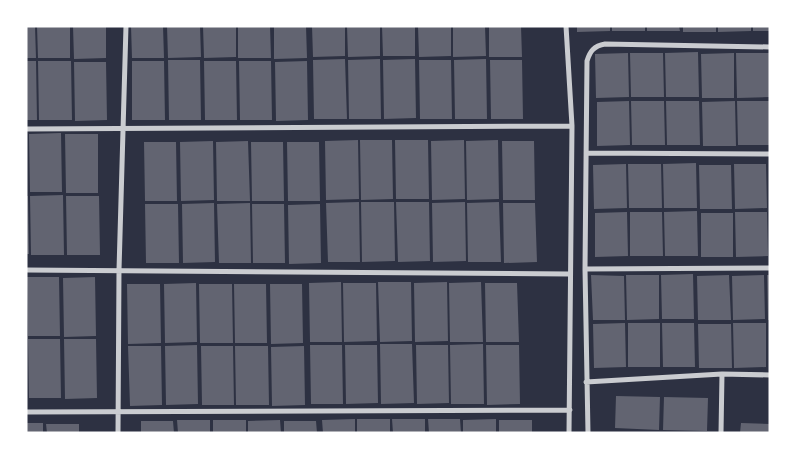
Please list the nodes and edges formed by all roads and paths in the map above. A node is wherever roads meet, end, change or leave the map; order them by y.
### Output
1 (126, 26) edge
2 (566, 26) edge
3 (770, 47) edge
4 (572, 126) junction
5 (26, 129) edge
6 (124, 130) junction
7 (586, 152) junction
8 (770, 154) edge
9 (770, 268) edge
10 (585, 269) junction
11 (26, 270) edge
12 (118, 270) junction
13 (569, 274) junction
14 (722, 374) junction
15 (770, 374) edge
16 (586, 382) junction
17 (570, 410) junction
18 (26, 412) edge
19 (118, 413) junction
20 (118, 433) edge
21 (569, 433) edge
22 (588, 433) edge
23 (721, 433) edge

1 - 6 street
2 - 4 street
3 - 7 street
4 - 6 street
4 - 13 street
5 - 6 street
6 - 12 street
7 - 8 street
7 - 10 street
9 - 10 street
10 - 16 street
11 - 12 street
12 - 13 street
12 - 19 street
13 - 17 street
14 - 15 street
14 - 16 street
14 - 23 street
16 - 22 street
17 - 19 street
17 - 21 street
18 - 19 street
19 - 20 street

